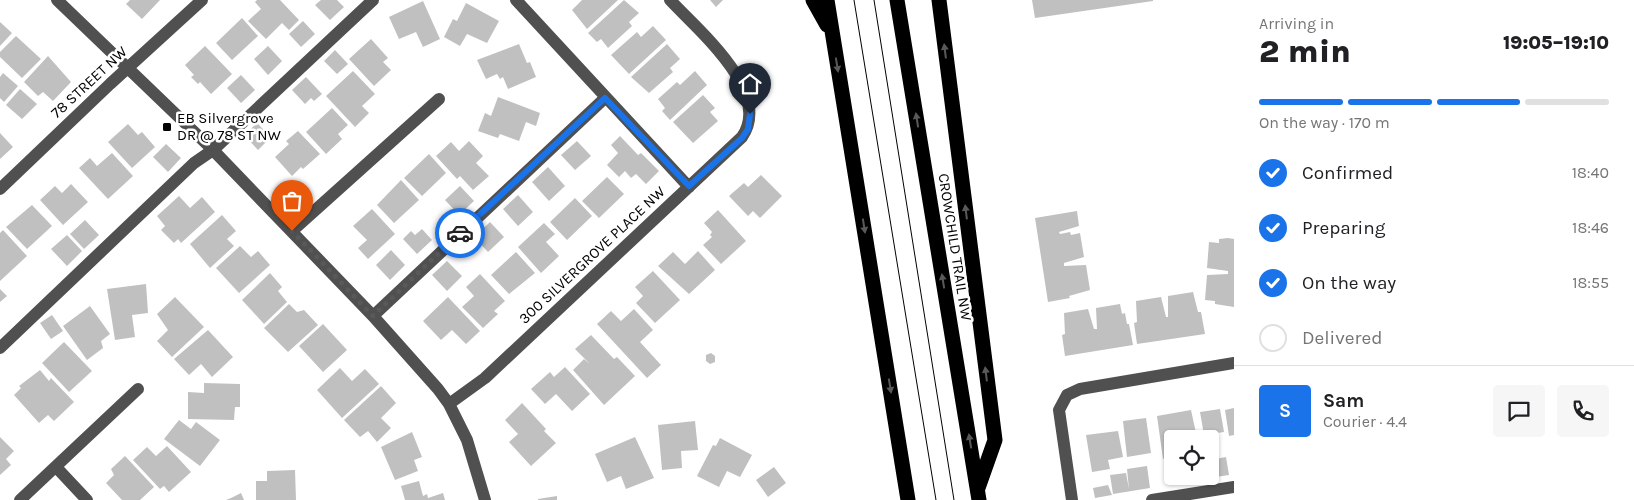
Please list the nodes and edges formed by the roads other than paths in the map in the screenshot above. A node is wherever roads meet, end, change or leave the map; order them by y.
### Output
1 (57, 0) edge
2 (202, 0) edge
3 (373, 0) edge
4 (516, 0) edge
5 (670, 0) edge
6 (813, 0) edge
7 (827, 0) edge
8 (897, 0) edge
9 (939, 0) edge
10 (832, 34) junction
11 (128, 67) junction
12 (605, 98) junction
13 (439, 99) dead end
14 (213, 150) junction
15 (689, 186) junction
16 (0, 190) edge
17 (292, 231) junction
18 (373, 316) junction
19 (0, 348) edge
20 (1234, 363) edge
21 (138, 389) dead end
22 (449, 404) junction
23 (56, 467) junction
24 (1234, 487) edge
25 (978, 494) edge
26 (20, 500) edge
27 (88, 500) edge
28 (485, 500) edge
29 (908, 500) edge
30 (1072, 500) edge
31 (1152, 500) edge

1 - 11 street
2 - 11 street, 78 STREET NW
3 - 14 street
4 - 12 street
5 - 15 street, 300 SILVERGROVE PLACE NW
6 - 10 highway
7 - 10 highway
25 -> 8 highway, CROWCHILD TRAIL NW
25 -> 9 highway
10 -> 29 highway
11 - 14 street
11 - 16 street, 78 STREET NW
12 - 15 street
12 - 18 street
13 - 17 street
14 - 17 street
14 - 19 street
15 - 22 street, 300 SILVERGROVE PLACE NW
17 - 18 street
18 - 22 street
20 - 30 street
21 - 23 street
22 - 28 street
23 - 26 street
23 - 27 street
24 - 31 street

